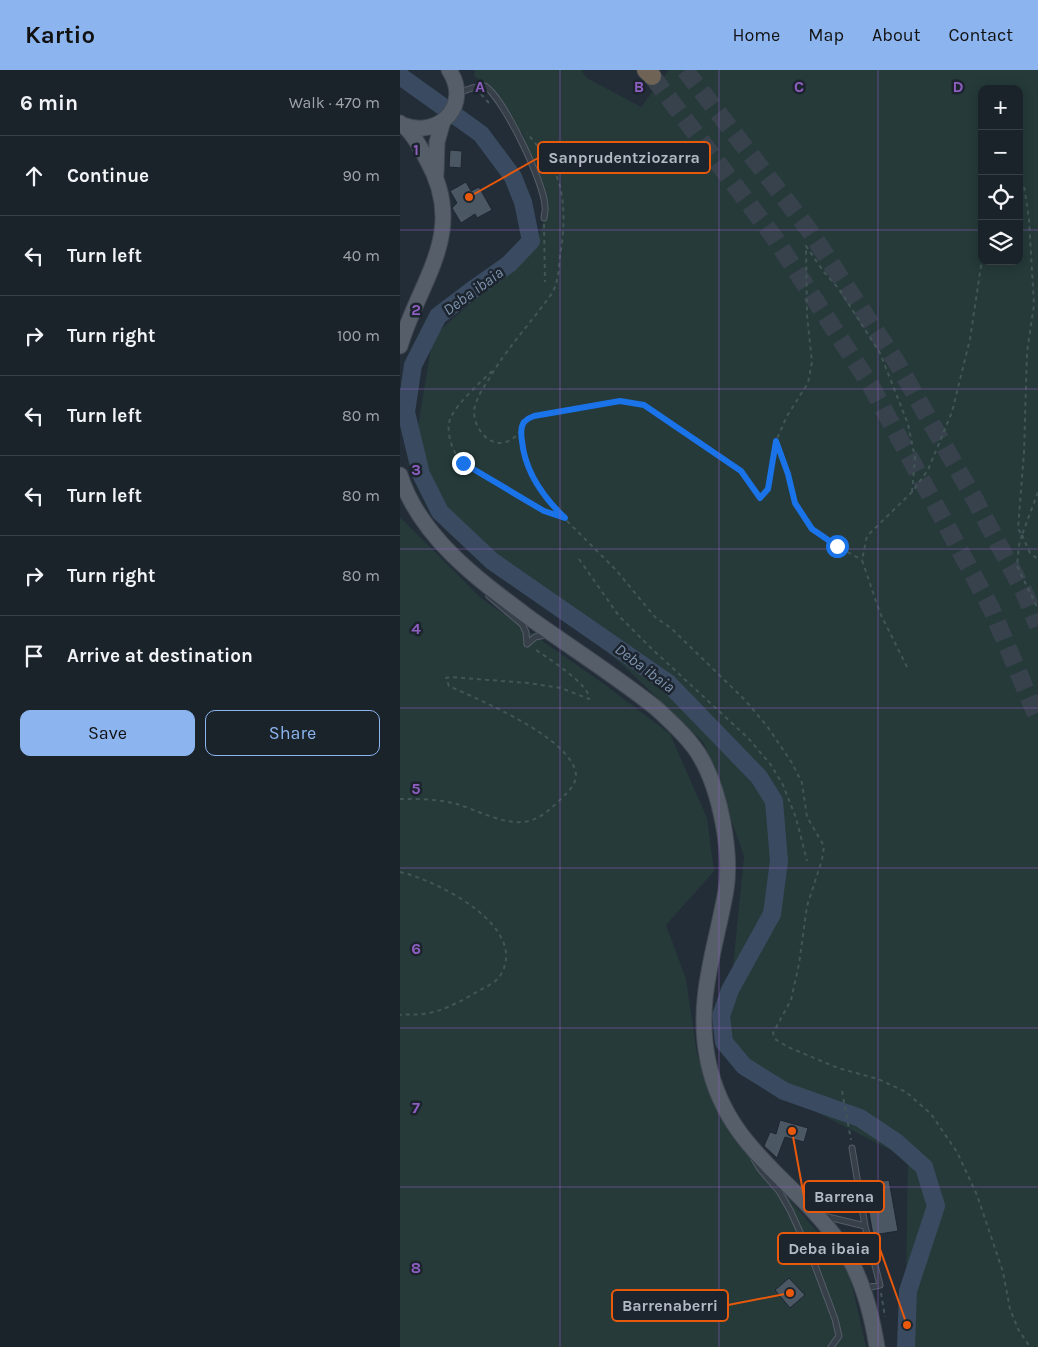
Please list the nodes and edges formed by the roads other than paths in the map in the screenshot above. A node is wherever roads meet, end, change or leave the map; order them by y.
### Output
1 (449, 70) edge
2 (456, 98) junction
3 (443, 121) junction
4 (402, 124) edge
5 (436, 175) junction
6 (544, 218) road end
7 (400, 346) edge
8 (400, 475) edge
9 (474, 574) junction
10 (552, 634) junction
11 (852, 1148) road end
12 (754, 1151) junction
13 (816, 1215) junction
14 (865, 1226) junction
15 (862, 1288) junction
16 (831, 1347) edge
17 (877, 1347) edge

1 - 2 main road
2 - 3 main road
2 - 6 lane
3 - 4 main road
3 - 5 main road
4 - 5 main road
5 - 7 main road
8 - 9 main road
9 - 10 main road
9 - 10 lane
10 - 12 main road
11 - 14 lane
12 - 13 main road
12 - 16 lane
13 - 14 lane
13 - 15 main road
14 - 15 lane
15 - 17 main road

